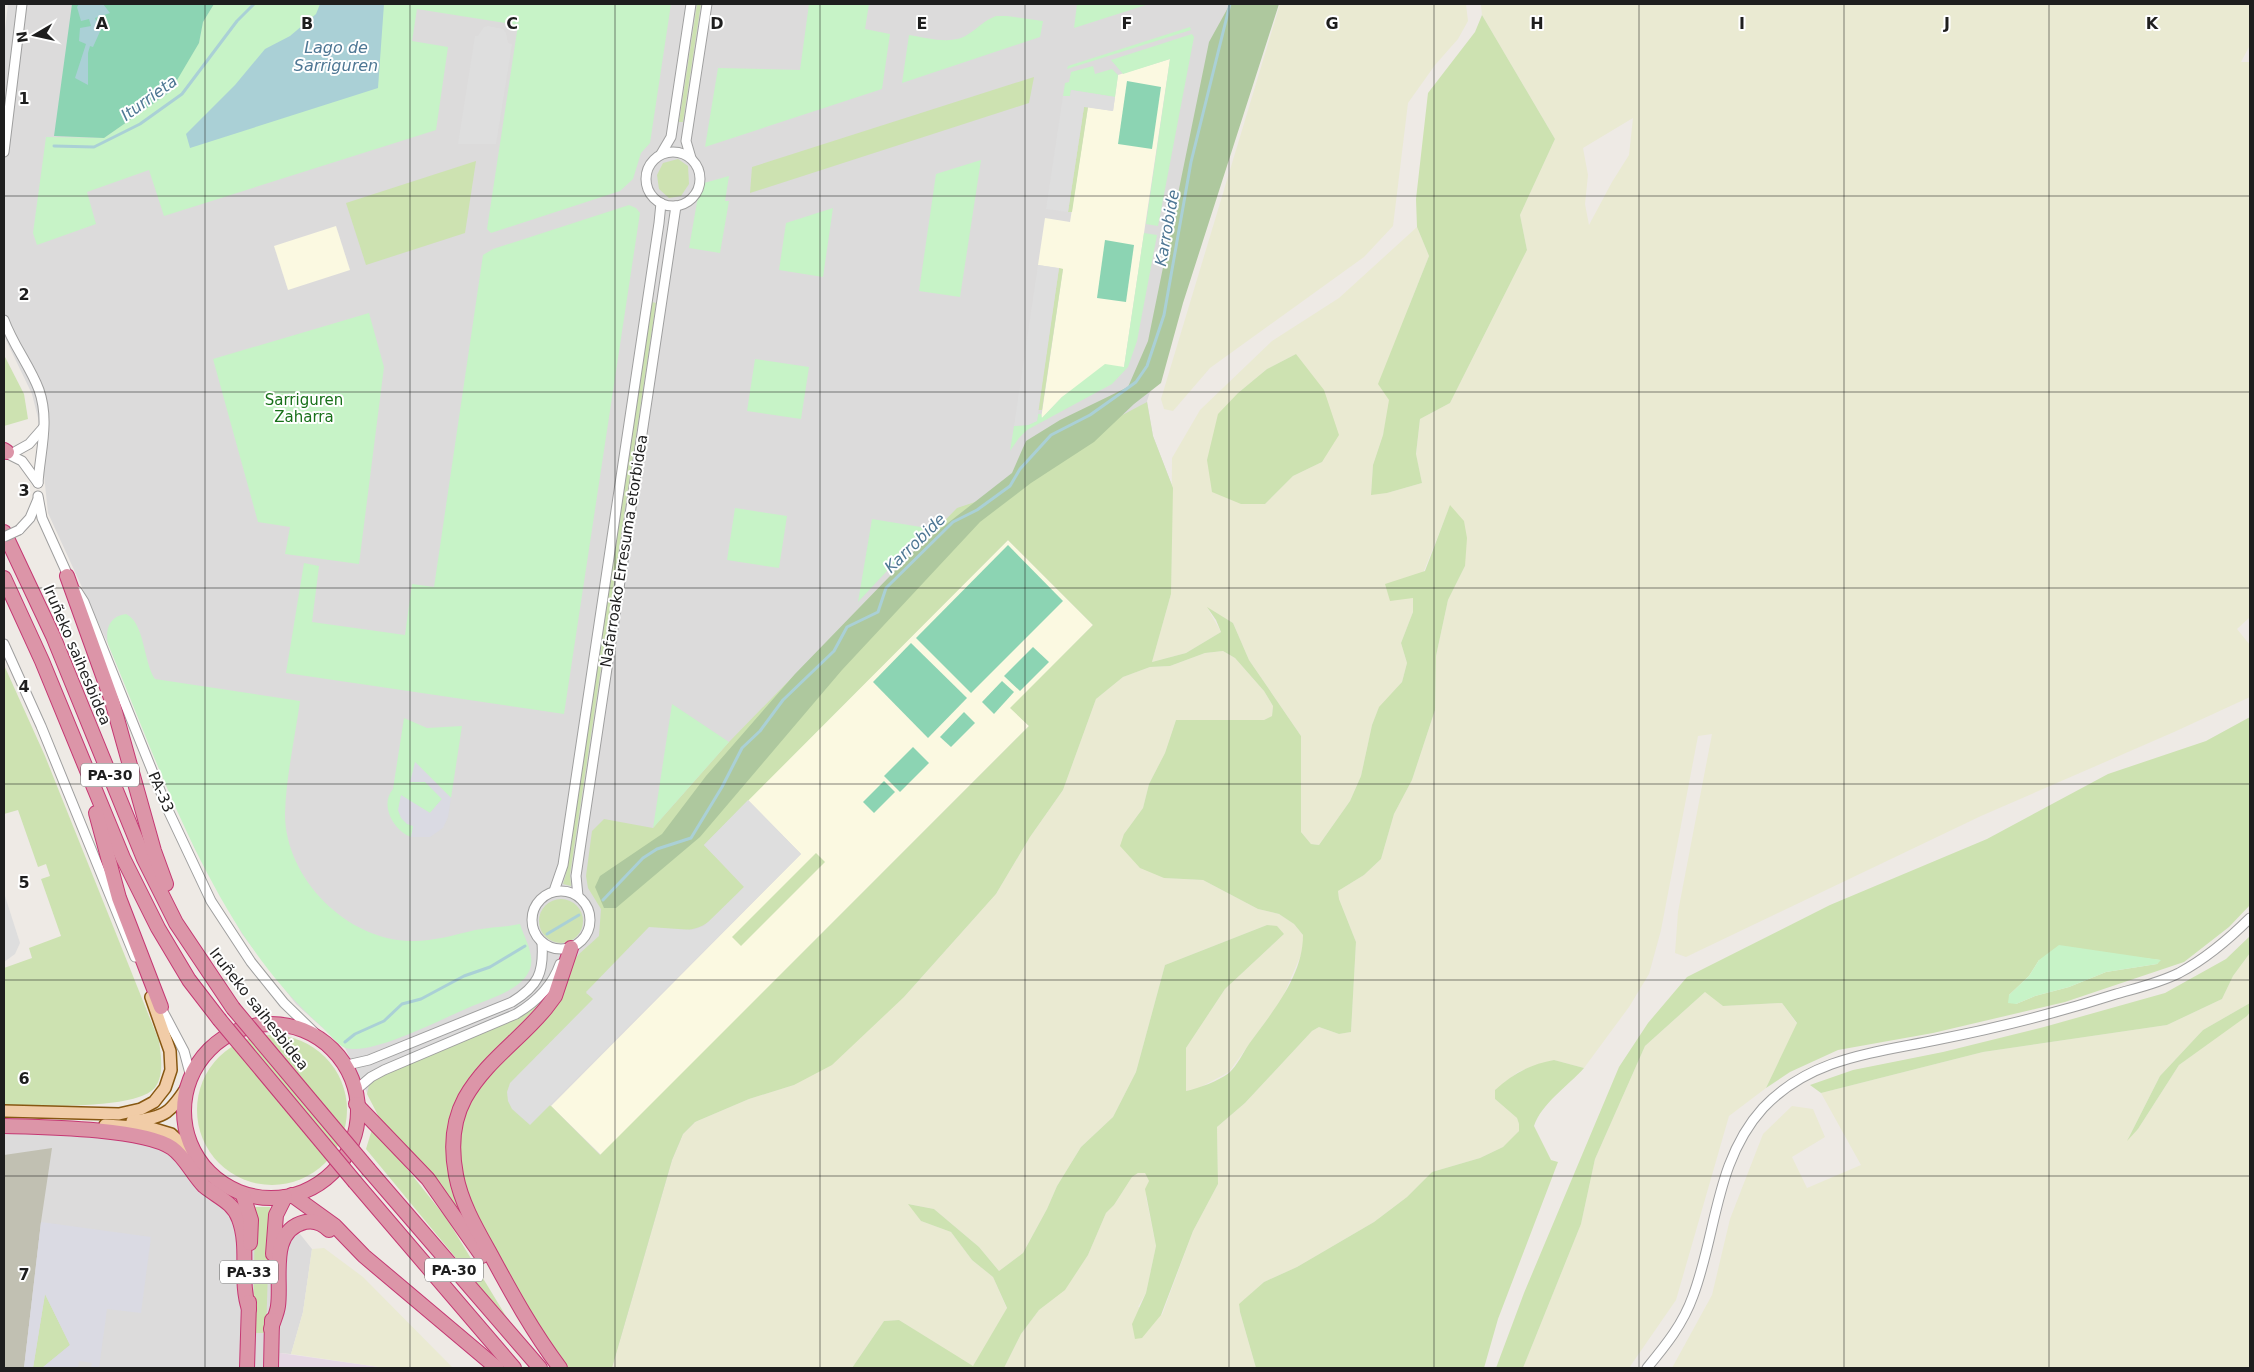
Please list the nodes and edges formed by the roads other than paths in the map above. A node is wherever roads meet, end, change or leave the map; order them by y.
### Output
1 (22, 4) edge
2 (691, 4) edge
3 (707, 4) edge
4 (4, 152) edge
5 (661, 154) junction
6 (691, 158) junction
7 (661, 203) junction
8 (676, 206) junction
9 (4, 320) edge
10 (43, 428) junction
11 (6, 452) edge
12 (38, 483) junction
13 (38, 496) junction
14 (4, 532) edge
15 (4, 537) edge
16 (67, 576) junction
17 (4, 578) edge
18 (4, 644) edge
19 (42, 661) junction
20 (554, 891) junction
21 (578, 896) junction
22 (2250, 918) edge
23 (542, 944) junction
24 (567, 949) junction
25 (145, 979) junction
26 (161, 1007) junction
27 (233, 1008) junction
28 (317, 1035) junction
29 (347, 1065) junction
30 (190, 1081) junction
31 (357, 1089) junction
32 (356, 1104) junction
33 (4, 1110) edge
34 (4, 1116) edge
35 (4, 1121) edge
36 (4, 1126) edge
37 (197, 1158) junction
38 (243, 1195) junction
39 (289, 1196) junction
40 (423, 1304) junction
41 (248, 1309) junction
42 (271, 1328) junction
43 (247, 1368) edge
44 (271, 1368) edge
45 (497, 1368) edge
46 (514, 1368) edge
47 (540, 1368) edge
48 (553, 1368) edge
49 (560, 1368) edge
50 (1647, 1368) edge

1 - 4 street
2 - 5 street
3 - 6 street
5 - 6 street
5 - 7 street
6 - 8 street
7 - 8 street
7 - 20 street, Nafarroako Erresuma etorbidea
8 - 21 street, Nafarroako Erresuma etorbidea
9 - 10 street
10 - 11 street
10 - 12 street
11 - 12 street
12 - 13 street
13 - 15 street, bridge
13 - 16 street, PA-33
14 - 27 highway, Iruñeko saihesbidea / PA-30
16 - 27 highway
16 - 28 street, PA-33
17 - 19 highway, PA-30
18 - 25 street
19 - 26 highway
19 - 46 highway, PA-30, bridge
20 - 21 street
20 - 23 street
21 - 24 street
22 - 50 street
23 - 24 street
23 - 29 street
24 - 31 street
24 - 49 highway
25 - 26 street
25 - 33 main road
26 - 30 street
27 - 47 highway, Iruñeko saihesbidea / PA-30, bridge
28 - 29 highway
28 - 30 highway
29 - 31 highway
30 - 34 main road
30 - 37 highway
31 - 32 highway
32 - 39 highway
32 - 48 highway
35 - 37 main road
36 - 41 highway
37 - 38 highway
38 - 39 highway
38 - 41 highway, PA-33
39 - 40 highway
39 - 42 highway, PA-33
40 - 42 highway
40 - 45 highway
41 - 43 highway, PA-33
42 - 44 highway, PA-33

